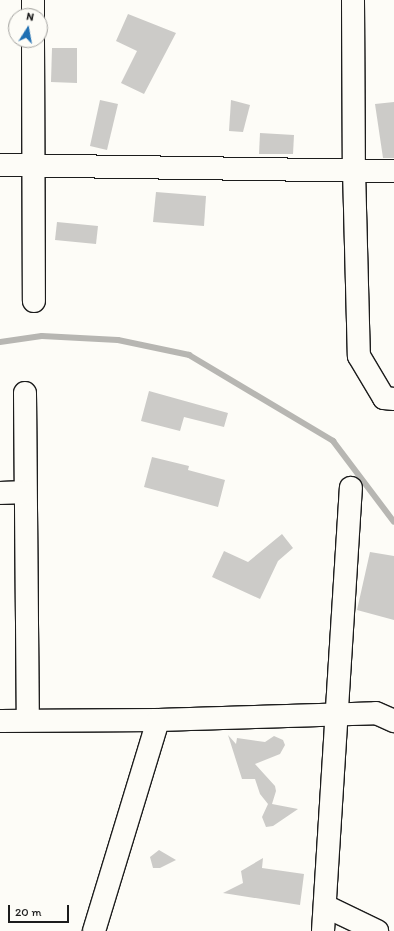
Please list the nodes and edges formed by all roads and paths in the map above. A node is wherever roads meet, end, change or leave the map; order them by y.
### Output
1 (353, 0) edge
2 (33, 48) edge
3 (0, 166) edge
4 (33, 167) junction
5 (354, 170) junction
6 (394, 171) edge
7 (34, 301) dead end
8 (25, 393) dead end
9 (394, 399) edge
10 (351, 488) dead end
11 (24, 492) junction
12 (0, 493) edge
13 (337, 715) junction
14 (28, 720) junction
15 (158, 720) junction
16 (394, 720) edge
17 (0, 721) edge
18 (324, 906) junction
19 (94, 931) edge
20 (323, 931) edge
21 (377, 931) edge

1 - 5 street
2 - 4 street
3 - 4 street
4 - 5 street
4 - 7 street
5 - 6 street
5 - 9 street
8 - 11 street
10 - 13 street
11 - 12 street
11 - 14 street
13 - 15 street
13 - 16 street
13 - 18 street
14 - 15 street
14 - 17 street
15 - 19 street
18 - 20 street
18 - 21 street

